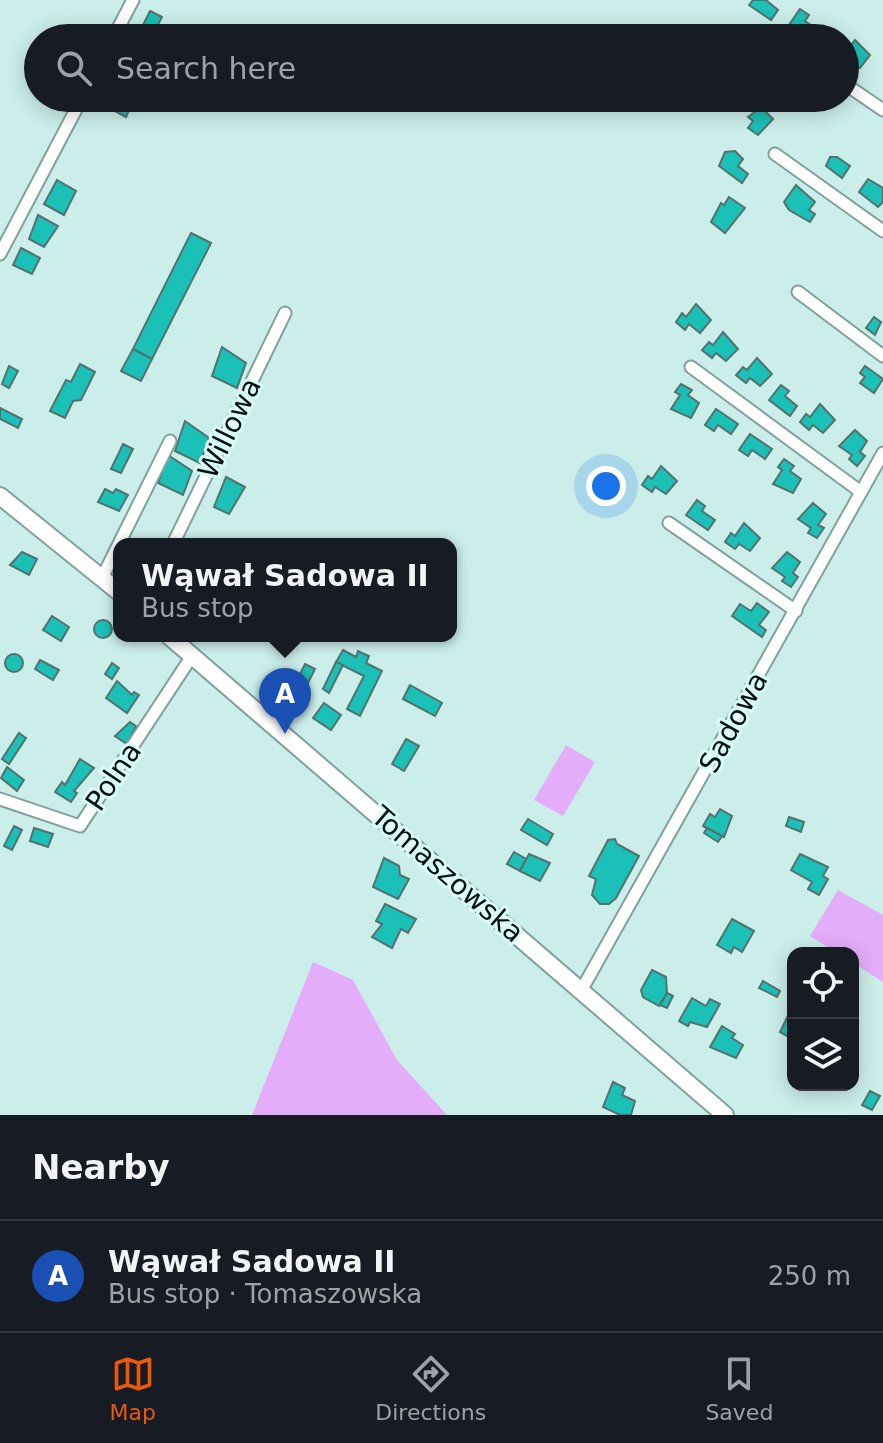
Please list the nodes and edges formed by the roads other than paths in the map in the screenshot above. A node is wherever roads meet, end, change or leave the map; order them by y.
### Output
1 (133, 0) edge
2 (120, 24) edge
3 (859, 94) edge
4 (883, 110) edge
5 (75, 112) edge
6 (775, 154) dead end
7 (883, 231) edge
8 (0, 254) edge
9 (798, 292) dead end
10 (285, 313) dead end
11 (883, 356) edge
12 (691, 367) dead end
13 (170, 441) dead end
14 (883, 453) edge
15 (861, 492) junction
16 (0, 496) edge
17 (669, 523) dead end
18 (122, 538) edge
19 (176, 538) edge
20 (113, 556) edge
21 (102, 578) junction
22 (113, 587) edge
23 (796, 611) junction
24 (176, 642) edge
25 (192, 656) junction
26 (0, 799) edge
27 (582, 989) junction
28 (725, 1115) edge

1 - 2 street
3 - 4 street
5 - 8 street
6 - 7 street
9 - 11 street
10 - 19 street, Willowa
12 - 15 street
13 - 18 street
14 - 15 street, Sadowa
15 - 23 street, Sadowa
16 - 21 street
17 - 23 street
20 - 21 street
21 - 22 street
23 - 27 street, Sadowa
24 - 25 street, Tomaszowska
25 - 26 street, Polna
25 - 27 street, Tomaszowska
27 - 28 street, Tomaszowska

